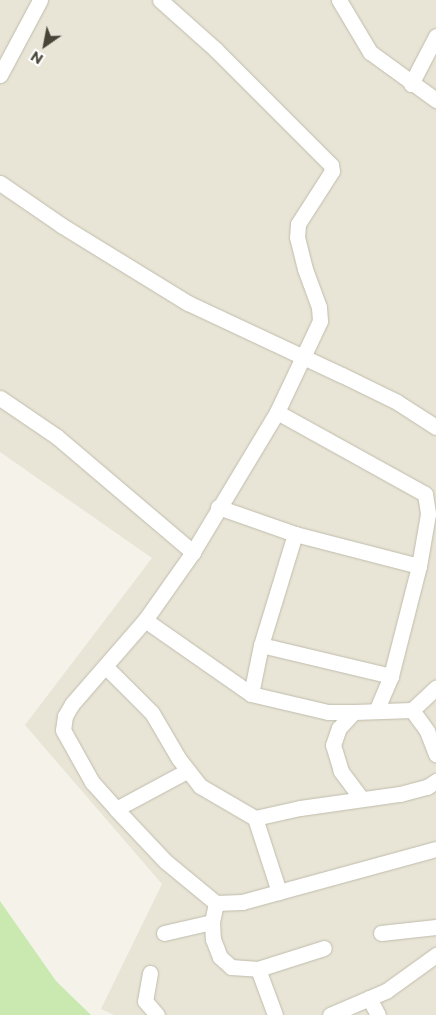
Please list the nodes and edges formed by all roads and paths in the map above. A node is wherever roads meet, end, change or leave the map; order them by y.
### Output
1 (40, 0) edge
2 (160, 0) edge
3 (338, 1) edge
4 (436, 36) edge
5 (0, 75) edge
6 (411, 84) junction
7 (436, 100) edge
8 (0, 183) edge
9 (304, 356) junction
10 (0, 398) edge
11 (277, 412) junction
12 (436, 428) edge
13 (218, 507) junction
14 (295, 534) junction
15 (193, 552) junction
16 (419, 566) junction
17 (145, 620) junction
18 (261, 645) junction
19 (104, 666) junction
20 (391, 676) junction
21 (436, 688) edge
22 (251, 694) junction
23 (377, 709) junction
24 (412, 710) junction
25 (354, 712) junction
26 (436, 754) edge
27 (187, 771) junction
28 (436, 781) edge
29 (360, 798) junction
30 (116, 809) junction
31 (255, 818) junction
32 (436, 849) edge
33 (279, 892) junction
34 (216, 903) junction
35 (212, 922) junction
36 (436, 927) edge
37 (164, 933) dead end
38 (380, 933) dead end
39 (324, 948) dead end
40 (436, 955) edge
41 (258, 968) junction
42 (150, 973) dead end
43 (369, 998) junction
44 (158, 1015) edge
45 (275, 1015) edge
46 (330, 1015) edge
47 (378, 1015) edge

1 - 5 street
2 - 9 street
3 - 6 street
4 - 6 street
6 - 7 street
8 - 9 street
9 - 11 street
9 - 12 street
10 - 15 street
11 - 13 street
11 - 16 street
13 - 14 street
13 - 15 street
14 - 16 street
14 - 18 street
15 - 17 street
16 - 20 street
17 - 19 street
17 - 22 street
18 - 20 street
18 - 22 street
19 - 27 street
19 - 30 street
20 - 23 street
21 - 24 street
22 - 25 street
23 - 24 street
23 - 25 street
24 - 26 street
25 - 29 street
27 - 30 street
27 - 31 street
28 - 29 street
29 - 31 street
30 - 34 street
31 - 33 street
32 - 33 street
33 - 34 street
34 - 35 street
35 - 37 street
35 - 41 street
36 - 38 street
39 - 41 street
40 - 43 street
41 - 45 street
42 - 44 street
43 - 46 street
43 - 47 street

